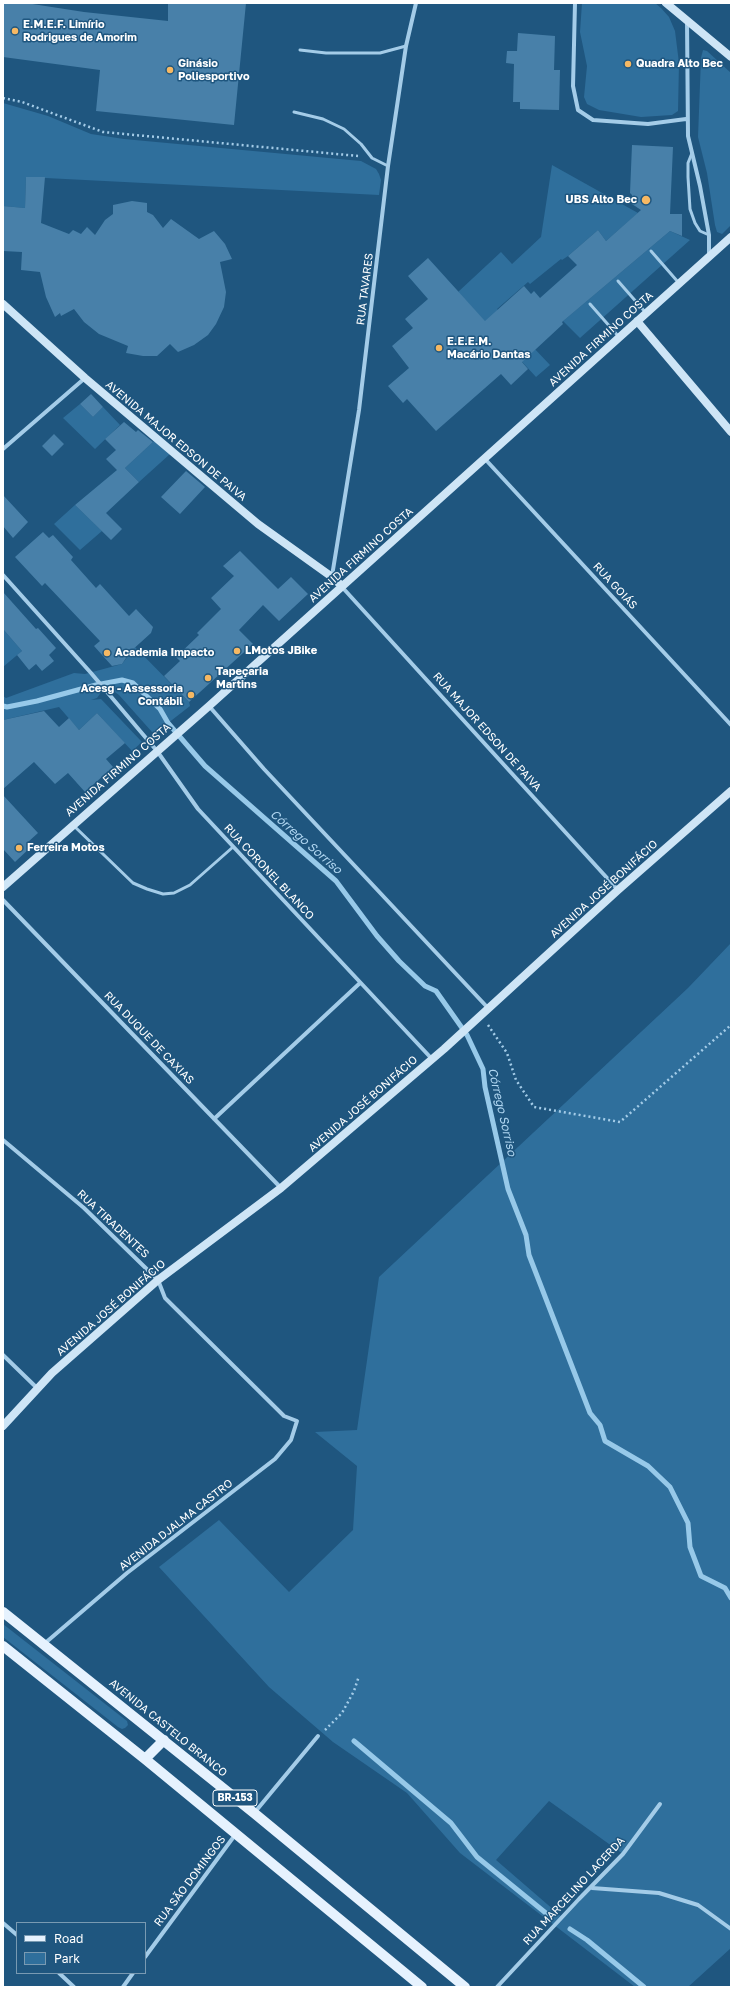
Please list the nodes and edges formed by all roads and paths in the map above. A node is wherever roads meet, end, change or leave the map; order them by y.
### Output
1 (416, 3) edge
2 (575, 3) edge
3 (666, 3) edge
4 (687, 20) junction
5 (406, 46) junction
6 (300, 50) dead end
7 (731, 57) edge
8 (3, 98) edge
9 (294, 112) dead end
10 (686, 119) junction
11 (692, 152) junction
12 (372, 158) junction
13 (388, 166) junction
14 (709, 235) junction
15 (731, 238) edge
16 (651, 251) dead end
17 (710, 257) junction
18 (618, 282) dead end
19 (679, 284) junction
20 (3, 304) edge
21 (590, 304) dead end
22 (646, 313) junction
23 (637, 321) junction
24 (619, 337) junction
25 (84, 378) junction
26 (731, 432) edge
27 (3, 449) edge
28 (485, 459) junction
29 (3, 575) edge
30 (332, 576) junction
31 (342, 586) junction
32 (209, 706) junction
33 (731, 725) edge
34 (157, 752) junction
35 (731, 791) edge
36 (73, 825) junction
37 (233, 847) junction
38 (3, 887) edge
39 (618, 890) junction
40 (3, 900) edge
41 (360, 983) junction
42 (489, 1009) junction
43 (481, 1015) junction
44 (731, 1026) edge
45 (432, 1059) junction
46 (214, 1119) junction
47 (3, 1140) edge
48 (281, 1188) junction
49 (158, 1280) junction
50 (3, 1355) edge
51 (37, 1388) junction
52 (284, 1416) joint
53 (3, 1426) edge
54 (3, 1612) edge
55 (44, 1644) junction
56 (3, 1646) edge
57 (359, 1676) dead end
58 (318, 1736) joint
59 (164, 1740) junction
60 (145, 1759) junction
61 (660, 1804) dead end
62 (254, 1813) junction
63 (235, 1835) junction
64 (592, 1888) junction
65 (3, 1923) edge
66 (731, 1929) edge
67 (16, 1934) edge
68 (146, 1956) edge
69 (60, 1974) edge
70 (132, 1974) edge
71 (74, 1987) edge
72 (123, 1987) edge
73 (422, 1987) edge
74 (465, 1987) edge
75 (497, 1987) edge

1 - 5 street, RUA TAVARES
2 - 10 street
3 - 4 street
4 - 7 street
4 - 10 street
5 - 6 lane
5 - 13 street, RUA TAVARES
8 - 12 path
9 - 12 lane
10 - 11 street
11 - 14 street
11 - 14 lane
12 - 13 lane
13 - 30 street, RUA TAVARES
14 - 17 street
15 - 17 street, AVENIDA FIRMINO COSTA
16 - 19 lane
17 - 19 street, AVENIDA FIRMINO COSTA
18 - 22 lane
19 - 22 street, AVENIDA FIRMINO COSTA
20 - 25 street, AVENIDA MAJOR EDSON DE PAIVA
21 - 24 lane
22 - 23 street, AVENIDA FIRMINO COSTA
23 - 24 street, AVENIDA FIRMINO COSTA
23 - 26 street
24 - 28 street, AVENIDA FIRMINO COSTA
25 - 27 street
25 - 30 street, AVENIDA MAJOR EDSON DE PAIVA
28 - 31 street, AVENIDA FIRMINO COSTA
28 - 33 street, RUA GOIÁS
29 - 34 street, RUA CORONEL BLANCO
30 - 31 street, AVENIDA MAJOR EDSON DE PAIVA
31 - 32 street, AVENIDA FIRMINO COSTA
31 - 39 street, RUA MAJOR EDSON DE PAIVA
32 - 34 street, AVENIDA FIRMINO COSTA
32 - 42 street
34 - 36 street, AVENIDA FIRMINO COSTA
34 - 37 street, RUA CORONEL BLANCO
35 - 39 street, AVENIDA JOSÉ BONIFÁCIO
36 - 37 lane
36 - 38 street, AVENIDA FIRMINO COSTA
37 - 41 street, RUA CORONEL BLANCO
39 - 42 street, AVENIDA JOSÉ BONIFÁCIO
40 - 46 street, RUA DUQUE DE CAXIAS
41 - 45 street, RUA CORONEL BLANCO
41 - 46 street
42 - 43 street, AVENIDA JOSÉ BONIFÁCIO
43 - 44 path
43 - 45 street, AVENIDA JOSÉ BONIFÁCIO
45 - 48 street, AVENIDA JOSÉ BONIFÁCIO
46 - 48 street, RUA DUQUE DE CAXIAS
47 - 49 street, RUA TIRADENTES
48 - 49 street, AVENIDA JOSÉ BONIFÁCIO
49 - 51 street, AVENIDA JOSÉ BONIFÁCIO
49 - 52 street, RUA TIRADENTES
50 - 51 street
51 - 53 street, AVENIDA JOSÉ BONIFÁCIO
52 - 55 street, AVENIDA DJALMA CASTRO
54 - 55 main road, AVENIDA CASTELO BRANCO / BR-153
55 - 59 main road, AVENIDA CASTELO BRANCO / BR-153
56 - 60 main road, BR-153
57 - 58 path
58 - 62 street
59 - 60 main road
59 - 62 main road, AVENIDA CASTELO BRANCO / BR-153
60 - 63 main road, BR-153
61 - 64 street, RUA MARCELINO LACERDA
62 - 74 main road, AVENIDA CASTELO BRANCO / BR-153
63 - 68 street, RUA SÃO DOMINGOS
63 - 73 main road, BR-153
64 - 66 street
64 - 75 street, RUA MARCELINO LACERDA
65 - 67 street
69 - 71 street
70 - 72 street

